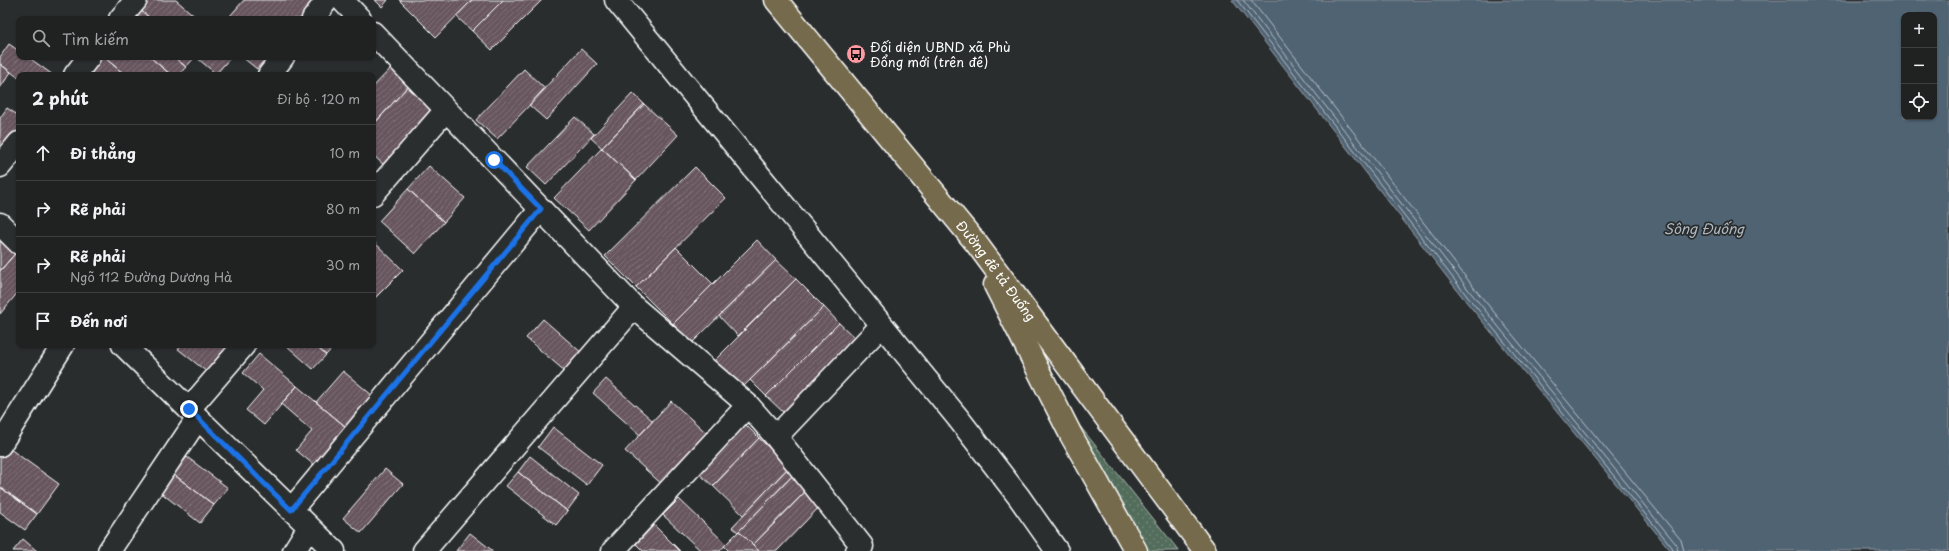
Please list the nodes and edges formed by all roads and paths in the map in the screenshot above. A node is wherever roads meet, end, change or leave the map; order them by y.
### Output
1 (136, 0) edge
2 (328, 0) edge
3 (342, 0) edge
4 (616, 0) edge
5 (776, 0) edge
6 (123, 16) edge
7 (315, 16) edge
8 (357, 16) edge
9 (376, 36) edge
10 (87, 60) edge
11 (281, 60) edge
12 (77, 72) edge
13 (271, 72) edge
14 (446, 110) junction
15 (16, 147) edge
16 (0, 166) edge
17 (376, 191) edge
18 (541, 209) junction
19 (0, 224) edge
20 (16, 240) edge
21 (976, 244) junction
22 (634, 307) junction
23 (882, 325) junction
24 (61, 348) edge
25 (126, 348) edge
26 (242, 348) edge
27 (748, 405) junction
28 (193, 414) junction
29 (776, 437) junction
30 (0, 444) edge
31 (291, 510) junction
32 (309, 527) junction
33 (109, 551) edge
34 (294, 551) edge
35 (334, 551) edge
36 (424, 551) edge
37 (613, 551) edge
38 (857, 551) edge
39 (1057, 551) edge
40 (1136, 551) edge
41 (1205, 551) edge

1 - 6 street
2 - 7 street
3 - 8 street
4 - 23 street
5 - 21 main road, Đường đê tả Đuống
9 - 14 street
10 - 12 street
11 - 13 street
14 - 17 street
14 - 18 street
15 - 16 street
18 - 22 street
18 - 31 street
19 - 20 street
21 - 40 main road
21 - 41 main road, Đường đê tả Đuống
22 - 27 street
22 - 36 street
23 - 29 street
23 - 39 street
24 - 30 street
25 - 28 street
26 - 28 street
27 - 29 street
27 - 37 street
28 - 31 street
28 - 33 street
29 - 38 street
31 - 32 street
32 - 34 street
32 - 35 street

